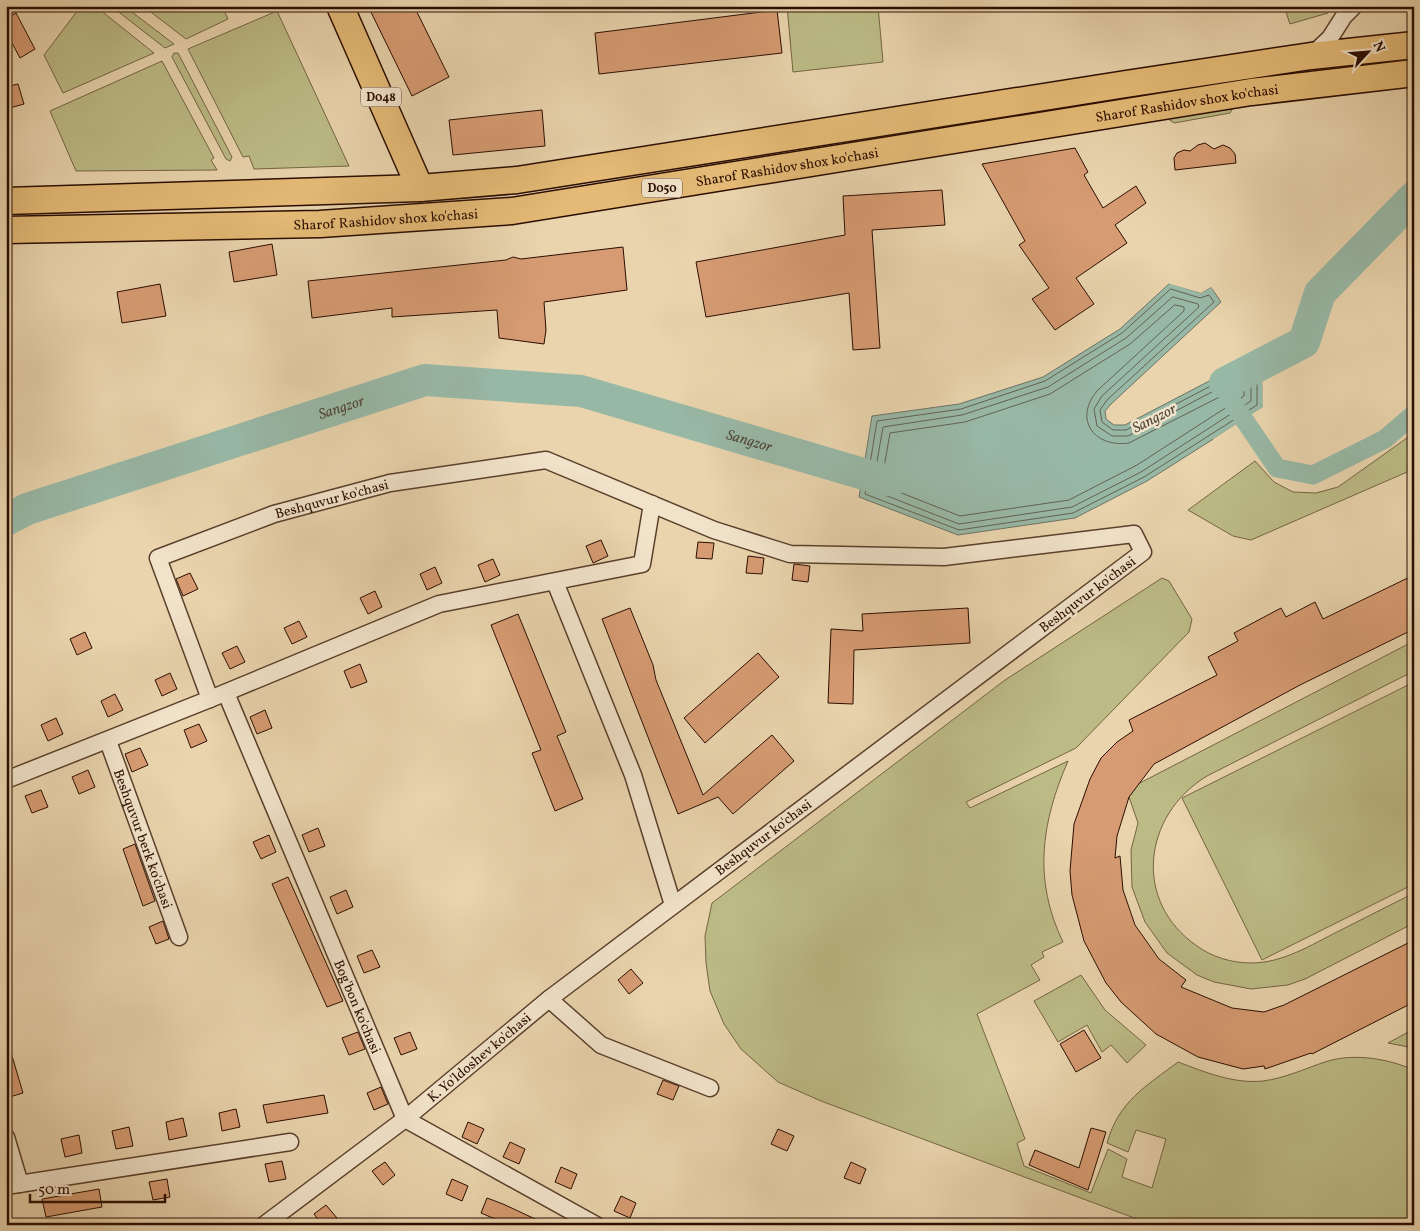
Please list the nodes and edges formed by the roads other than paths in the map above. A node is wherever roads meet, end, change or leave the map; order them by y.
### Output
1 (340, 6) edge
2 (1354, 6) edge
3 (1414, 45) edge
4 (1311, 56) junction
5 (1414, 72) edge
6 (955, 112) junction
7 (960, 140) junction
8 (616, 165) junction
9 (420, 188) junction
10 (621, 195) junction
11 (6, 201) edge
12 (6, 230) edge
13 (652, 504) junction
14 (555, 582) junction
15 (226, 693) junction
16 (210, 699) junction
17 (108, 741) junction
18 (6, 780) edge
19 (694, 889) joint
20 (673, 905) junction
21 (179, 937) dead end
22 (549, 999) junction
23 (710, 1088) dead end
24 (405, 1119) junction
25 (6, 1137) edge
26 (290, 1142) dead end
27 (13, 1185) edge
28 (264, 1225) edge
29 (596, 1225) edge

1 - 9 main road, D048
2 - 4 street
3 - 4 main road, Sharof Rashidov shox ko'chasi / D050
4 - 6 main road, Sharof Rashidov shox ko'chasi / D050
5 - 7 main road, Sharof Rashidov shox ko'chasi / D050
6 - 7 main road
6 - 8 main road, Sharof Rashidov shox ko'chasi / D050
7 - 10 main road, Sharof Rashidov shox ko'chasi / D050
8 - 9 main road, Sharof Rashidov shox ko'chasi / D050
8 - 10 main road
9 - 11 main road, Sharof Rashidov shox ko'chasi / D050
10 - 12 main road, Sharof Rashidov shox ko'chasi / D050
13 - 14 street
13 - 16 street, Beshquvur ko'chasi
13 - 19 street, Beshquvur ko'chasi
14 - 15 street
14 - 20 street
15 - 16 street
15 - 24 street, Bog'bon ko'chasi
16 - 17 street
17 - 18 street
17 - 21 street, Beshquvur berk ko'chasi
19 - 20 street, K. Yo'ldoshev ko'chasi
20 - 22 street, K. Yo'ldoshev ko'chasi
22 - 23 street
22 - 24 street, K. Yo'ldoshev ko'chasi
24 - 28 street, K. Yo'ldoshev ko'chasi
24 - 29 street
25 - 27 street
26 - 27 street

